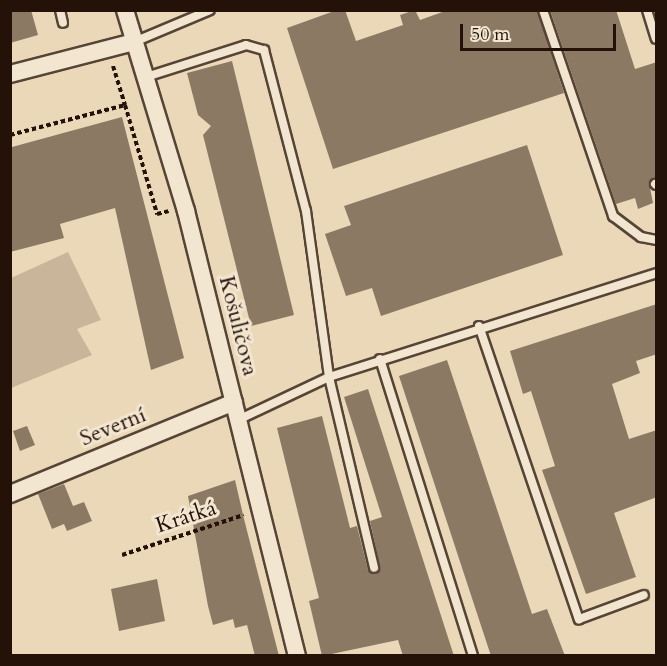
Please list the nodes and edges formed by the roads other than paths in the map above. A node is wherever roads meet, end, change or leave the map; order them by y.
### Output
1 (60, 10) edge
2 (125, 10) edge
3 (210, 10) edge
4 (543, 10) edge
5 (647, 10) edge
6 (63, 23) dead end
7 (657, 39) edge
8 (135, 42) junction
9 (10, 74) edge
10 (146, 77) junction
11 (657, 240) edge
12 (657, 273) edge
13 (479, 326) junction
14 (380, 359) junction
15 (329, 377) junction
16 (234, 402) junction
17 (238, 420) junction
18 (10, 494) edge
19 (374, 568) dead end
20 (644, 595) dead end
21 (297, 656) edge
22 (473, 656) edge

1 - 6 lane
2 - 8 street, Košuličova
3 - 8 lane
4 - 11 lane
5 - 7 lane
8 - 9 street
8 - 10 street, Košuličova
10 - 15 lane
10 - 16 street, Košuličova
12 - 13 lane
13 - 14 lane
13 - 20 lane
14 - 15 lane
14 - 22 lane
15 - 17 lane
15 - 19 lane
16 - 17 street, Košuličova
16 - 18 street, Severní
17 - 21 street, Košuličova

